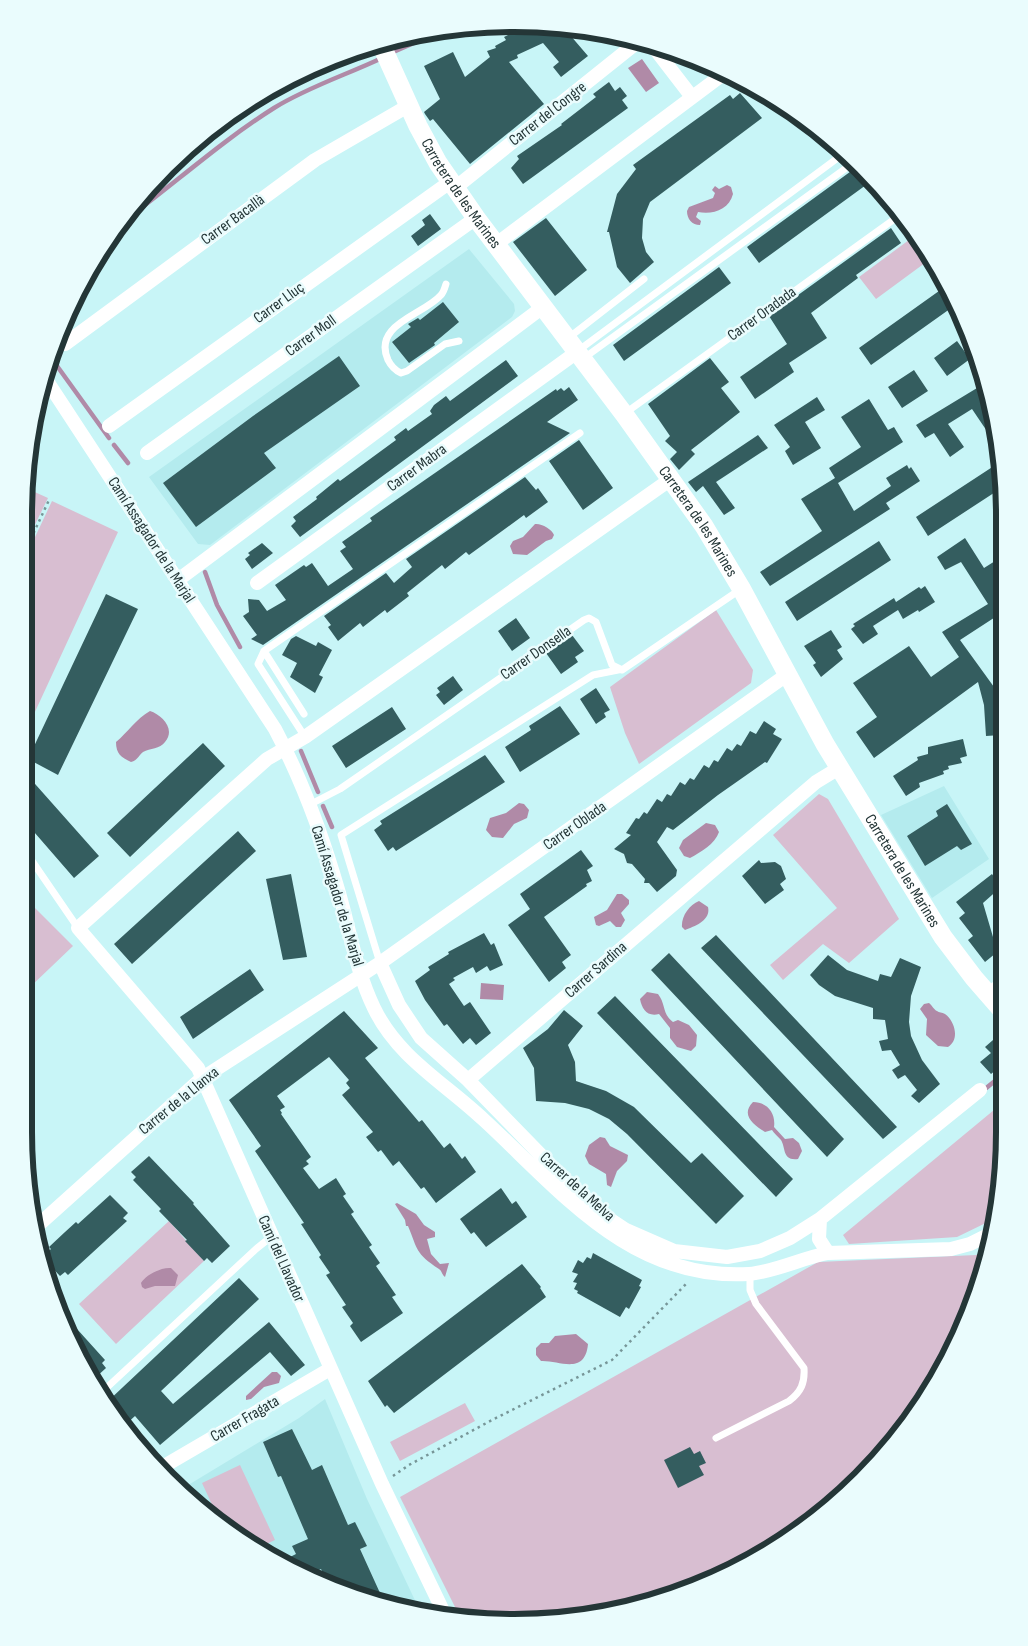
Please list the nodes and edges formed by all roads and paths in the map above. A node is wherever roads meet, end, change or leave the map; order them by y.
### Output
1 (631, 47) edge
2 (384, 51) edge
3 (661, 56) edge
4 (718, 78) edge
5 (692, 97) junction
6 (408, 106) junction
7 (837, 158) edge
8 (847, 167) edge
9 (453, 185) junction
10 (476, 218) junction
11 (895, 220) edge
12 (495, 245) junction
13 (644, 279) dead end
14 (446, 284) dead end
15 (543, 307) junction
16 (459, 341) dead end
17 (65, 344) dead end
18 (576, 350) junction
19 (50, 386) edge
20 (624, 414) junction
21 (109, 426) dead end
22 (580, 433) dead end
23 (147, 454) dead end
24 (671, 479) junction
25 (49, 500) dead end
26 (32, 536) edge
27 (178, 580) junction
28 (258, 583) dead end
29 (741, 588) junction
30 (264, 651) junction
31 (618, 670) junction
32 (788, 674) junction
33 (304, 714) dead end
34 (305, 737) junction
35 (284, 749) junction
36 (839, 768) junction
37 (309, 805) junction
38 (32, 861) edge
39 (78, 928) junction
40 (380, 964) junction
41 (360, 976) junction
42 (995, 990) edge
43 (201, 1079) junction
44 (468, 1080) junction
45 (980, 1090) dead end
46 (820, 1219) junction
47 (41, 1222) edge
48 (983, 1237) edge
49 (272, 1238) junction
50 (828, 1253) junction
51 (699, 1270) junction
52 (750, 1274) junction
53 (330, 1369) junction
54 (106, 1387) edge
55 (716, 1438) dead end
56 (167, 1464) edge
57 (382, 1484) junction
58 (441, 1607) edge

1 - 9 street, Carrer del Congre
2 - 6 main road, Carretera de les Marines
3 - 5 street
4 - 5 street
5 - 12 street
6 - 9 main road, Carretera de les Marines
6 - 17 street, Carrer Bacallà
7 - 18 lane
8 - 18 lane
9 - 10 main road, Carretera de les Marines
9 - 21 street, Carrer Lluç
10 - 12 main road, Carretera de les Marines
10 - 23 street, Carrer Moll
11 - 20 lane, Carrer Oradada
12 - 15 main road, Carretera de les Marines
13 - 18 lane
14 - 16 lane
15 - 18 main road, Carretera de les Marines
15 - 27 street
18 - 20 main road, Carretera de les Marines
18 - 28 street, Carrer Mabra
19 - 27 street, Camí Assagador de la Marjal
20 - 24 main road, Carretera de les Marines
22 - 30 lane
24 - 29 main road, Carretera de les Marines
24 - 34 street
25 - 26 path
27 - 35 street, Camí Assagador de la Marjal
29 - 31 lane
29 - 32 main road, Carretera de les Marines
30 - 33 lane
30 - 34 lane
31 - 37 lane, Carrer Donsella
31 - 40 lane
32 - 36 main road, Carretera de les Marines
32 - 40 street, Carrer Oblada
34 - 35 street
35 - 37 street, Camí Assagador de la Marjal
35 - 39 street
36 - 42 main road, Carretera de les Marines
36 - 44 street, Carrer Sardina
37 - 41 street, Camí Assagador de la Marjal
38 - 39 lane
39 - 43 street, Camí del Llavador
40 - 41 street, Carrer Oblada
40 - 44 street
41 - 43 street, Carrer de la Llanxa
41 - 51 street, Camí Assagador de la Marjal
43 - 47 street, Carrer de la Llanxa
43 - 49 street, Camí del Llavador
44 - 46 street, Carrer de la Melva
45 - 46 street, Carrer de la Melva
46 - 50 street
48 - 50 street
49 - 53 street, Camí del Llavador
49 - 54 lane
50 - 52 street
51 - 52 street, Camí Assagador de la Marjal
51 - 57 path
52 - 55 lane
53 - 56 street, Carrer Fragata
53 - 57 street, Camí del Llavador
57 - 58 street, Camí del Llavador

